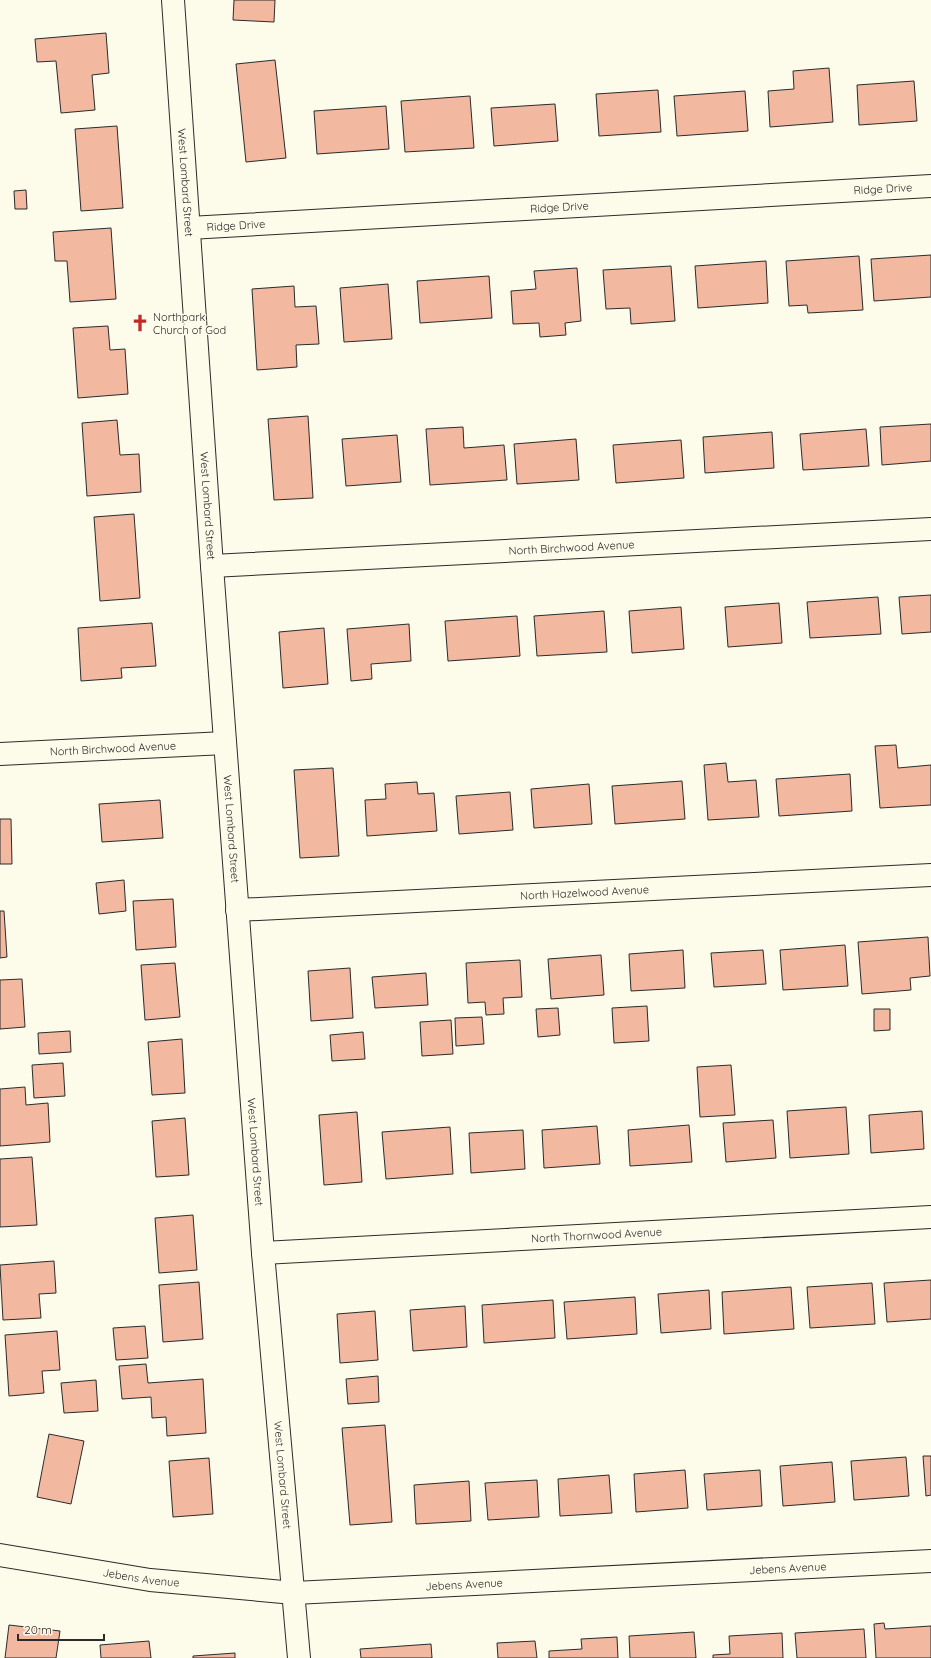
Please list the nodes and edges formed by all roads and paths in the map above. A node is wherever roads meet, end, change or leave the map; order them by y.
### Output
1 (173, 0) edge
2 (931, 186) edge
3 (189, 228) junction
4 (931, 530) edge
5 (212, 566) junction
6 (225, 743) junction
7 (0, 754) edge
8 (931, 875) edge
9 (237, 910) junction
10 (931, 1217) edge
11 (263, 1253) junction
12 (0, 1555) edge
13 (931, 1562) edge
14 (294, 1593) junction
15 (299, 1658) edge

1 - 3 street, West Lombard Street
2 - 3 street, Ridge Drive
3 - 5 street, West Lombard Street
4 - 5 street, North Birchwood Avenue
5 - 6 street, West Lombard Street
6 - 7 street, North Birchwood Avenue
6 - 9 street, West Lombard Street
8 - 9 street, North Hazelwood Avenue
9 - 11 street, West Lombard Street
10 - 11 street, North Thornwood Avenue
11 - 14 street, West Lombard Street
12 - 14 street, Jebens Avenue
13 - 14 street, Jebens Avenue
14 - 15 street, West Lombard Street

